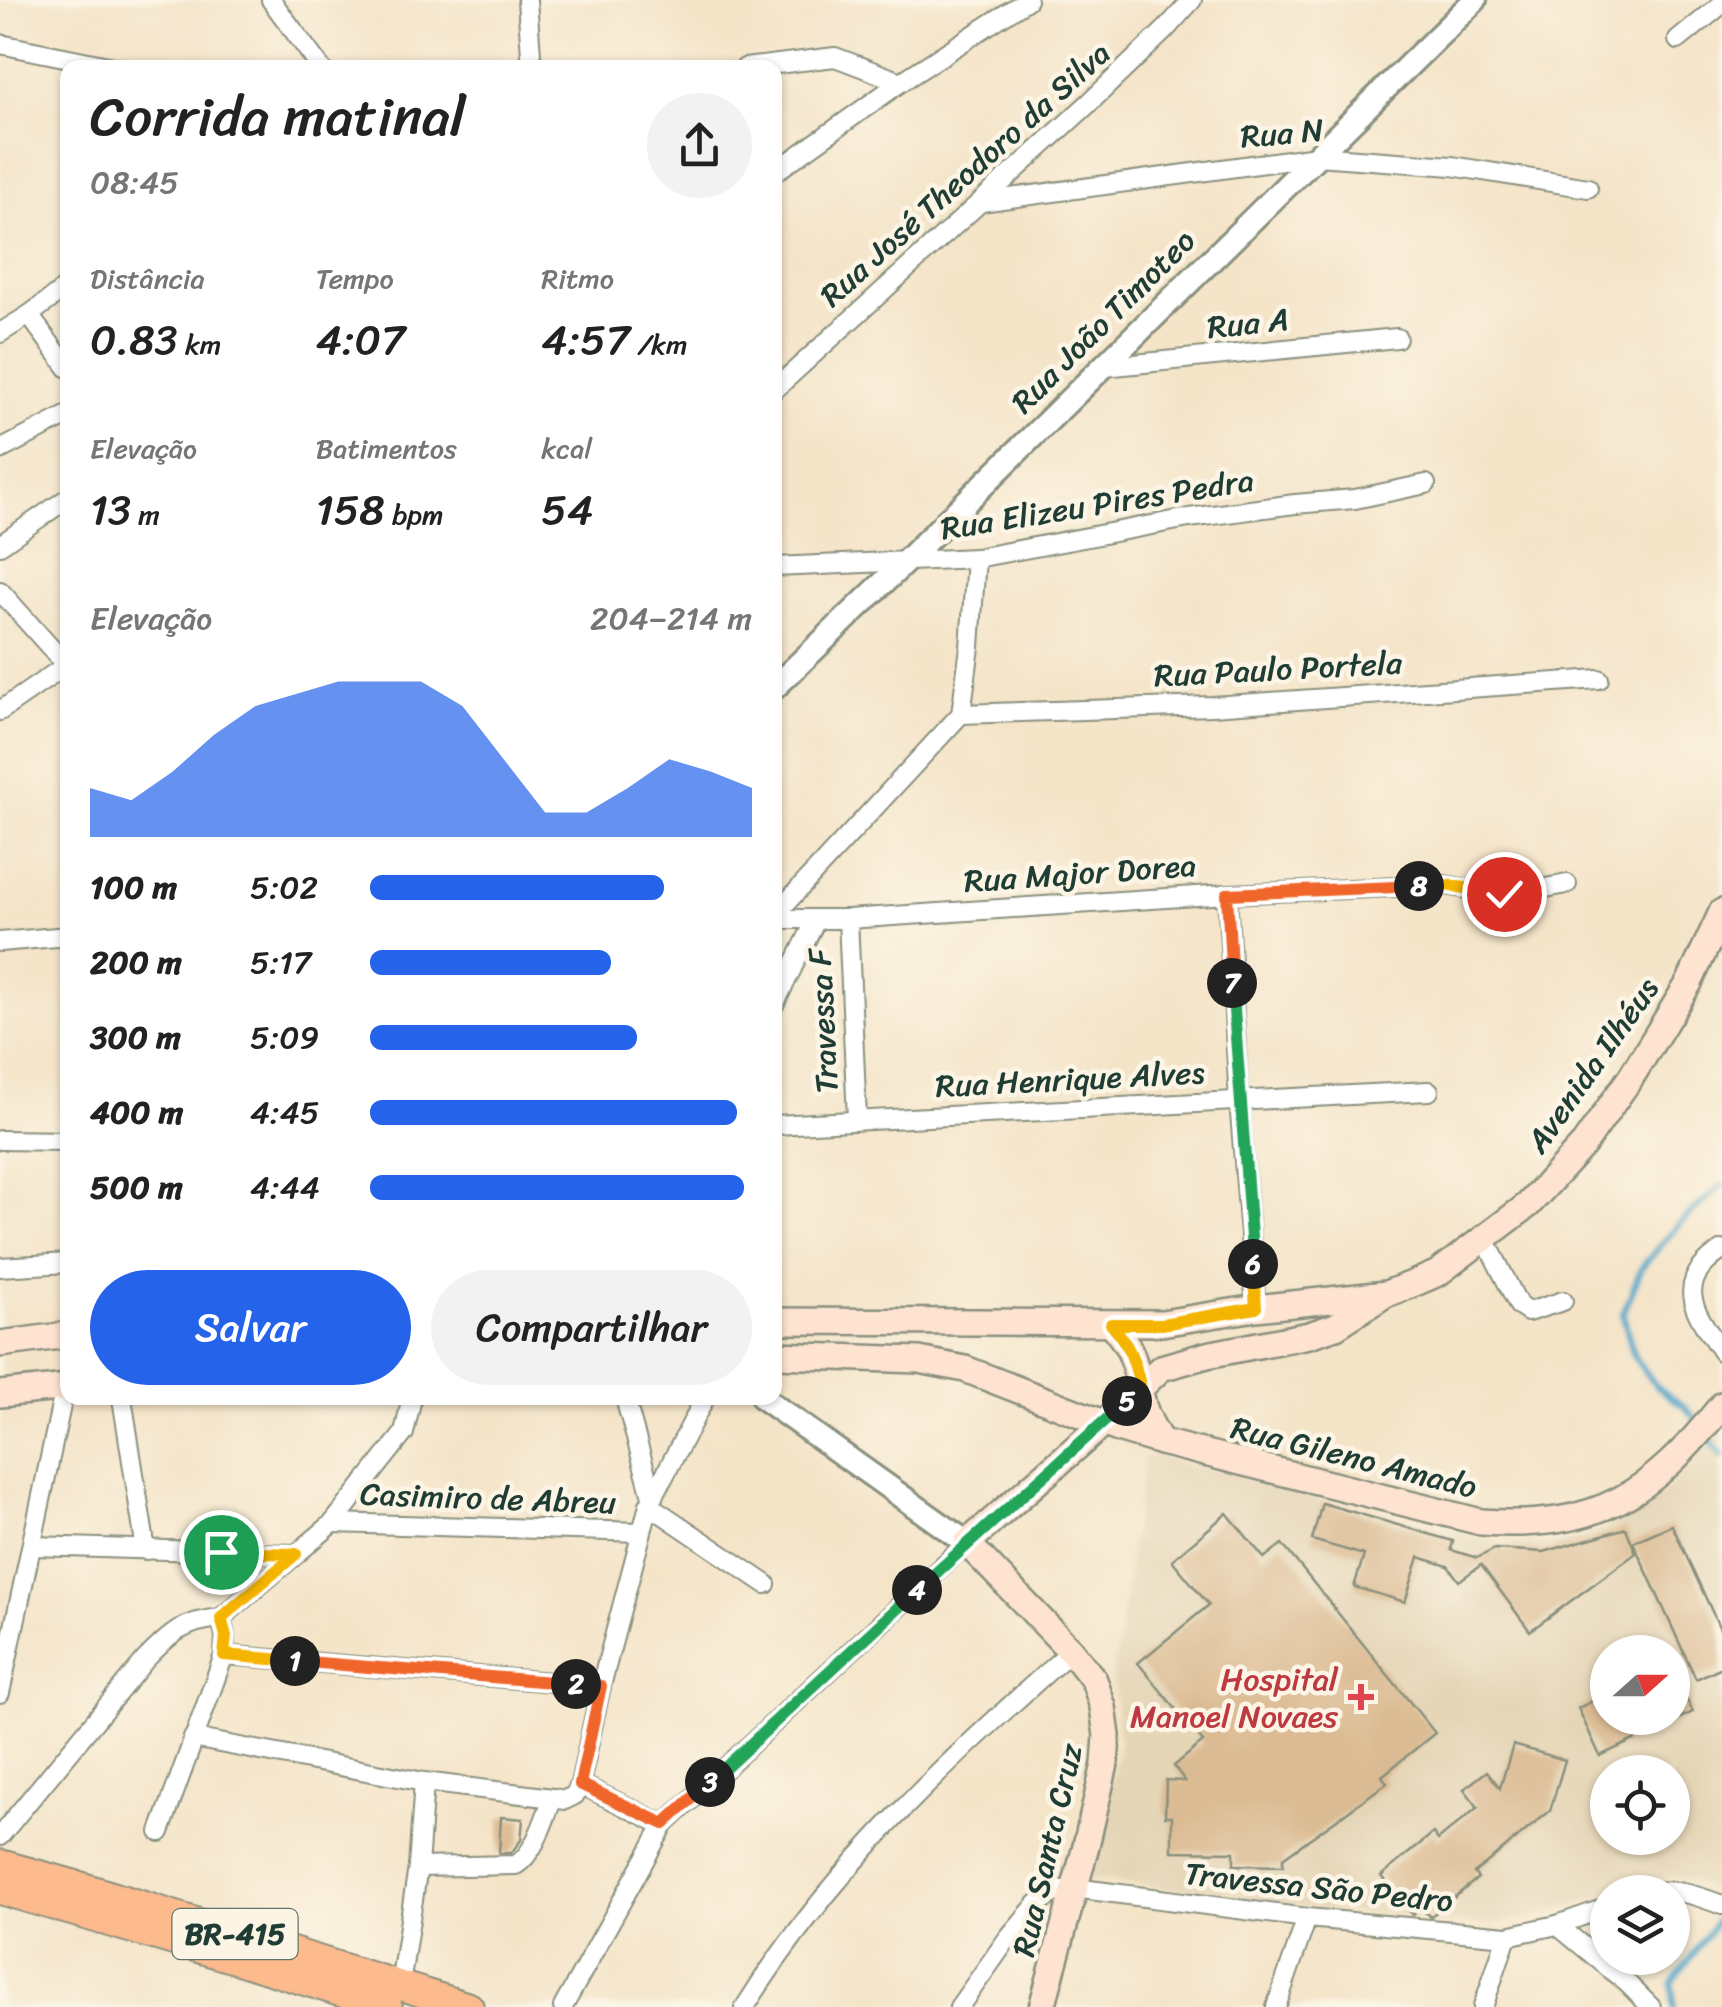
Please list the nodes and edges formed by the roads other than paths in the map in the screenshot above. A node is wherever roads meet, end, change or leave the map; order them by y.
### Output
1 (271, 0) edge
2 (527, 0) edge
3 (1028, 0) edge
4 (1192, 0) edge
5 (1476, 0) edge
6 (1722, 4) edge
7 (1678, 40) dead end
8 (0, 44) edge
9 (79, 60) edge
10 (315, 60) edge
11 (531, 60) edge
12 (782, 63) edge
13 (901, 82) junction
14 (1317, 156) junction
15 (782, 167) edge
16 (1588, 188) dead end
17 (981, 202) junction
18 (60, 292) edge
19 (29, 315) junction
20 (0, 333) edge
21 (1397, 338) dead end
22 (60, 357) edge
23 (1104, 367) junction
24 (782, 384) edge
25 (60, 419) edge
26 (0, 450) edge
27 (1426, 484) dead end
28 (60, 503) edge
29 (0, 544) edge
30 (976, 558) junction
31 (906, 562) junction
32 (782, 567) edge
33 (0, 592) edge
34 (60, 657) edge
35 (60, 668) edge
36 (1599, 678) dead end
37 (782, 680) edge
38 (0, 711) edge
39 (961, 714) junction
40 (1567, 884) dead end
41 (1227, 894) junction
42 (782, 909) edge
43 (1722, 912) edge
44 (782, 918) edge
45 (848, 919) junction
46 (816, 920) junction
47 (60, 937) edge
48 (0, 942) edge
49 (782, 989) edge
50 (1428, 1091) dead end
51 (1240, 1100) junction
52 (858, 1120) junction
53 (782, 1125) edge
54 (0, 1140) edge
55 (60, 1141) edge
56 (1485, 1239) junction
57 (1722, 1250) edge
58 (60, 1263) edge
59 (0, 1267) edge
60 (1386, 1294) junction
61 (1562, 1300) dead end
62 (1256, 1308) junction
63 (782, 1321) edge
64 (1111, 1324) junction
65 (60, 1337) edge
66 (0, 1344) edge
67 (1722, 1352) edge
68 (782, 1355) edge
69 (60, 1388) edge
70 (1141, 1388) junction
71 (0, 1394) edge
72 (62, 1405) edge
73 (123, 1405) edge
74 (410, 1405) edge
75 (627, 1405) edge
76 (702, 1405) edge
77 (773, 1405) edge
78 (1722, 1405) edge
79 (1104, 1423) junction
80 (1161, 1442) junction
81 (651, 1501) junction
82 (332, 1523) junction
83 (641, 1532) junction
84 (967, 1544) junction
85 (32, 1546) junction
86 (146, 1550) junction
87 (296, 1554) junction
88 (766, 1584) dead end
89 (221, 1618) junction
90 (1071, 1651) junction
91 (224, 1655) junction
92 (601, 1686) junction
93 (0, 1693) edge
94 (193, 1738) junction
95 (424, 1782) junction
96 (580, 1784) junction
97 (553, 1798) junction
98 (664, 1824) junction
99 (160, 1832) dead end
100 (0, 1836) edge
101 (0, 1864) edge
102 (418, 1867) junction
103 (1074, 1888) junction
104 (0, 1890) edge
105 (1690, 1893) edge
106 (1722, 1905) edge
107 (1590, 1913) edge
108 (1306, 1918) junction
109 (1557, 1925) junction
110 (1508, 1936) junction
111 (394, 1996) edge
112 (469, 2007) edge
113 (563, 2007) edge
114 (744, 2007) edge
115 (959, 2007) edge
116 (1042, 2007) edge
117 (1276, 2007) edge
118 (1483, 2007) edge
119 (1651, 2007) edge

1 - 10 street
2 - 11 street
3 - 13 street
4 - 17 street, Rua José Theodoro da Silva
5 - 14 street, Rua João Timoteo
6 - 7 street
8 - 9 street
12 - 13 street
13 - 15 street
14 - 16 street, Rua N
14 - 17 street, Rua N
14 - 23 street, Rua João Timoteo
17 - 24 street, Rua José Theodoro da Silva
18 - 19 street
19 - 20 street
19 - 22 street
21 - 23 street, Rua A
23 - 31 street, Rua João Timoteo
25 - 26 street
27 - 30 street, Rua Elizeu Pires Pedra
28 - 29 street
30 - 31 street, Rua Elizeu Pires Pedra
30 - 39 street
31 - 32 street, Rua Elizeu Pires Pedra
31 - 37 street, Rua João Timoteo
33 - 34 street
35 - 38 street
36 - 39 street, Rua Paulo Portela
39 - 42 street
40 - 41 street, Rua Major Dorea
41 - 45 street, Rua Major Dorea
41 - 51 street
43 - 56 main road, Avenida Ilhéus
44 - 46 street, Rua Major Dorea
45 - 46 street, Rua Major Dorea
45 - 52 street, Travessa F
46 - 49 street
47 - 48 street
50 - 51 street, Rua Henrique Alves
51 - 52 street, Rua Henrique Alves
51 - 62 street
52 - 53 street, Rua Henrique Alves
54 - 55 street
56 - 60 main road, Avenida Ilhéus
56 - 61 street
57 - 67 street
58 - 59 street
60 - 62 main road, Avenida Ilhéus
60 - 70 main road, Avenida Ilhéus
62 - 64 main road, Avenida Ilhéus
63 - 64 main road, Avenida Ilhéus
64 - 70 main road
65 - 66 main road
68 - 79 main road
69 - 71 main road
70 - 79 main road, Avenida Ilhéus
70 - 80 main road
72 - 85 street
73 - 86 street
74 - 82 street
75 - 81 street
76 - 81 street
77 - 84 street
78 - 80 main road, Rua Gileno Amado
79 - 80 main road, Rua Gileno Amado
79 - 84 main road, Avenida Ilhéus
81 - 83 street
81 - 88 street, Casimiro de Abreu
82 - 83 street, Casimiro de Abreu
82 - 87 street
83 - 92 street
84 - 90 main road
84 - 98 street
85 - 86 street
85 - 93 street
86 - 87 street
87 - 89 street
89 - 91 street
89 - 100 street
90 - 103 main road, Rua Santa Cruz
90 - 114 street
91 - 92 street
91 - 94 street
92 - 96 street
94 - 95 street
94 - 99 street
95 - 97 street
95 - 102 street
96 - 97 street
96 - 98 street
97 - 102 street
98 - 113 street
101 - 111 main road, BR-415
102 - 111 street
103 - 108 street, Travessa São Pedro
103 - 115 street
103 - 116 main road, Rua Santa Cruz
104 - 111 main road, BR-415
105 - 106 street
107 - 109 street, Travessa São Pedro
108 - 110 street, Travessa São Pedro
108 - 117 street
109 - 110 street, Travessa São Pedro
109 - 119 street
110 - 118 street
111 - 112 main road, BR-415

